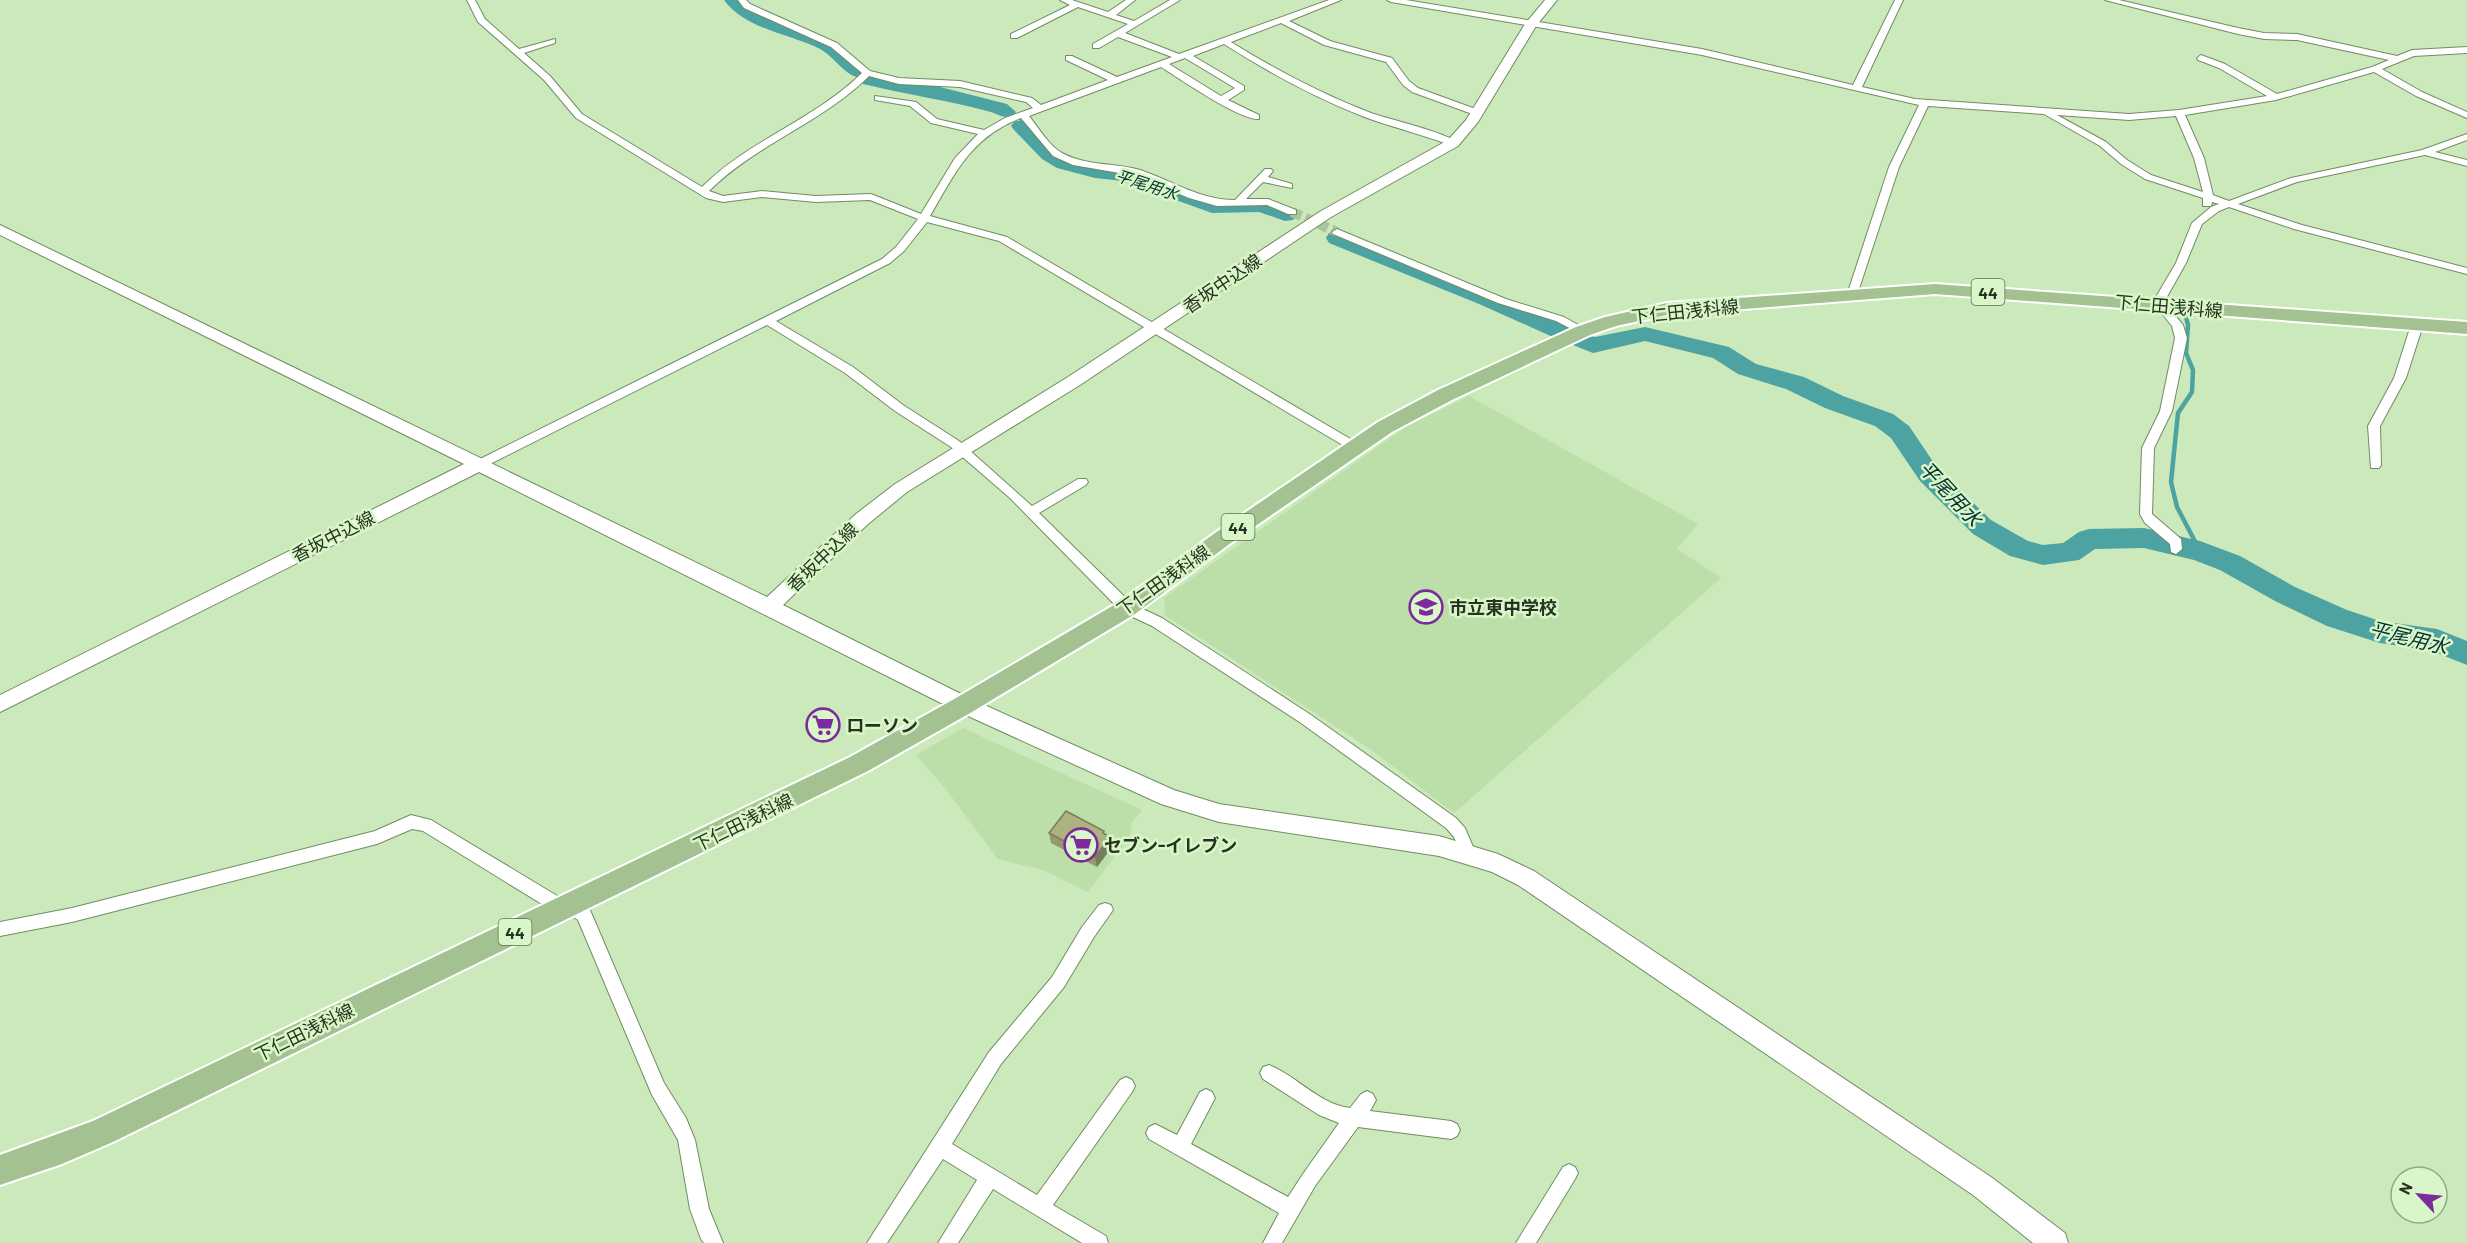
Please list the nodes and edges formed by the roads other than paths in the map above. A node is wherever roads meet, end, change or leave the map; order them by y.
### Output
1 (471, 0) edge
2 (742, 0) edge
3 (1064, 0) edge
4 (1131, 0) edge
5 (1176, 0) edge
6 (1337, 0) edge
7 (1391, 0) edge
8 (1551, 0) edge
9 (1899, 0) edge
10 (2109, 0) edge
11 (1078, 4) junction
12 (1110, 15) junction
13 (1283, 21) junction
14 (1135, 24) junction
15 (1531, 24) junction
16 (1118, 34) junction
17 (1014, 36) dead end
18 (552, 41) dead end
19 (1226, 42) junction
20 (1096, 46) dead end
21 (2467, 50) edge
22 (518, 52) junction
23 (1183, 57) junction
24 (1069, 58) dead end
25 (2201, 58) dead end
26 (2397, 59) junction
27 (1164, 65) junction
28 (2375, 69) junction
29 (867, 73) junction
30 (1117, 81) junction
31 (1856, 89) junction
32 (2276, 97) junction
33 (878, 98) dead end
34 (1221, 100) junction
35 (1926, 104) junction
36 (1040, 109) junction
37 (2048, 112) junction
38 (1478, 113) junction
39 (2179, 113) junction
40 (1023, 115) junction
41 (2467, 115) edge
42 (1256, 117) dead end
43 (985, 133) junction
44 (2467, 137) edge
45 (1453, 142) junction
46 (2425, 152) junction
47 (2467, 163) edge
48 (1289, 186) dead end
49 (703, 192) junction
50 (2209, 197) junction
51 (1237, 203) junction
52 (2230, 204) junction
53 (1292, 212) tunnel mouth
54 (2205, 214) junction
55 (924, 217) junction
56 (0, 229) edge
57 (1337, 232) tunnel mouth
58 (2467, 272) edge
59 (1852, 295) junction
60 (2159, 305) junction
61 (767, 320) junction
62 (2417, 325) junction
63 (1155, 328) junction
64 (2467, 328) edge
65 (1583, 331) junction
66 (1355, 447) junction
67 (962, 450) junction
68 (478, 465) junction
69 (2375, 465) dead end
70 (1082, 482) dead end
71 (1031, 512) junction
72 (2176, 545) dead end
73 (769, 607) junction
74 (1126, 608) junction
75 (0, 704) edge
76 (964, 705) junction
77 (1468, 854) junction
78 (570, 906) junction
79 (1105, 910) dead end
80 (0, 929) edge
81 (1269, 1073) dead end
82 (1126, 1086) dead end
83 (1206, 1098) dead end
84 (1367, 1100) dead end
85 (1354, 1118) junction
86 (1451, 1130) dead end
87 (1155, 1132) dead end
88 (940, 1147) junction
89 (1180, 1147) junction
90 (0, 1170) edge
91 (1569, 1173) dead end
92 (990, 1177) junction
93 (1040, 1207) junction
94 (1291, 1209) junction
95 (714, 1243) edge
96 (876, 1243) edge
97 (946, 1243) edge
98 (1099, 1243) edge
99 (1272, 1243) edge
100 (1525, 1243) edge
101 (2055, 1243) edge

1 - 22 street
2 - 29 street
3 - 11 street
4 - 12 street
5 - 14 street
6 - 13 street
7 - 15 street
8 - 15 main road, 香坂中込線
9 - 31 street
10 - 26 street
11 - 12 street
11 - 17 street
12 - 14 street
13 - 19 street
13 - 38 street
14 - 16 street
15 - 31 street
15 - 38 main road, 香坂中込線
16 - 20 street
16 - 23 street
18 - 22 street
19 - 23 street
19 - 45 street
21 - 26 street
22 - 49 street
23 - 27 street
23 - 34 street
24 - 30 street
25 - 32 street
26 - 28 street
27 - 30 street
27 - 34 street
28 - 32 street
28 - 41 street
29 - 36 street
29 - 49 street
30 - 36 street
31 - 35 street
32 - 39 street
33 - 43 street
34 - 42 street
35 - 37 street
35 - 59 street
36 - 40 street
37 - 39 street
37 - 50 street
38 - 45 main road, 香坂中込線
39 - 50 street
40 - 43 street
40 - 51 street
43 - 55 street
44 - 46 street
45 - 63 main road, 香坂中込線
46 - 47 street
46 - 52 street
48 - 51 street
49 - 55 street
50 - 52 street
50 - 54 street
51 - 53 street
52 - 54 street
52 - 58 street
54 - 60 street
55 - 61 street
55 - 63 street
56 - 68 main road
57 - 65 street
59 - 60 main road, 下仁田浅科線 / 44
59 - 65 main road, 下仁田浅科線 / 44
60 - 62 main road, 下仁田浅科線 / 44
60 - 72 street
61 - 67 street
61 - 68 street
62 - 64 main road, 下仁田浅科線 / 44
62 - 69 street
63 - 66 street
63 - 67 main road, 香坂中込線
65 - 66 main road, 下仁田浅科線 / 44
66 - 74 main road, 下仁田浅科線 / 44
67 - 71 street
67 - 73 main road, 香坂中込線
68 - 73 main road
68 - 75 main road, 香坂中込線
70 - 71 street
71 - 74 street
73 - 76 main road
74 - 76 main road, 下仁田浅科線 / 44
74 - 77 street
76 - 77 main road
76 - 78 main road, 下仁田浅科線 / 44
77 - 101 main road
78 - 80 street
78 - 90 main road, 下仁田浅科線 / 44
78 - 95 street
79 - 88 street
81 - 85 street
82 - 93 street
83 - 89 street
84 - 85 street
85 - 86 street
85 - 94 street
87 - 89 street
88 - 92 street
88 - 96 street
89 - 94 street
91 - 100 street
92 - 93 street
92 - 97 street
93 - 98 street
94 - 99 street

